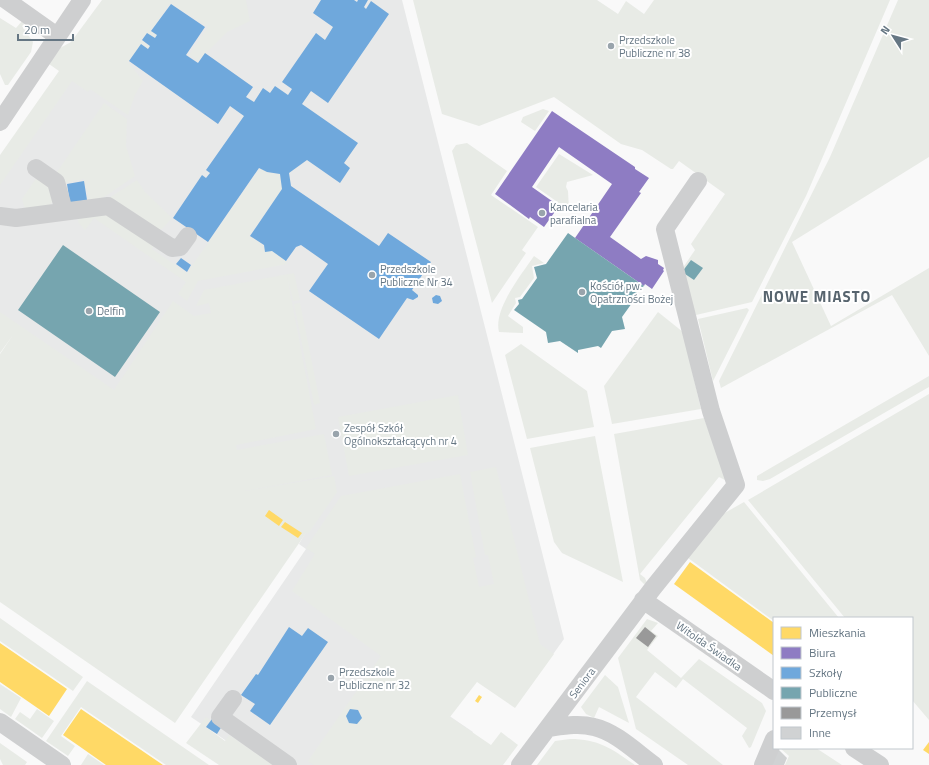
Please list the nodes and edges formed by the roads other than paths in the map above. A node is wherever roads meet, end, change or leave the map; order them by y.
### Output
1 (6, 0) edge
2 (82, 0) edge
3 (57, 36) junction
4 (0, 122) edge
5 (36, 168) dead end
6 (698, 181) dead end
7 (64, 211) junction
8 (0, 216) edge
9 (188, 236) dead end
10 (643, 600) junction
11 (773, 690) edge
12 (233, 699) dead end
13 (0, 722) edge
14 (548, 728) junction
15 (773, 741) edge
16 (856, 749) edge
17 (62, 765) edge
18 (288, 765) edge
19 (520, 765) edge
20 (654, 765) edge
21 (763, 765) edge
22 (880, 765) edge

1 - 3 street
2 - 3 street
3 - 4 street
5 - 7 street
6 - 10 street, Seniora
7 - 8 street
7 - 9 street
10 - 11 street, Witolda Świadka
10 - 14 street, Seniora
12 - 18 street
13 - 17 street
14 - 19 street, Seniora
14 - 20 street
15 - 21 street
16 - 22 street

